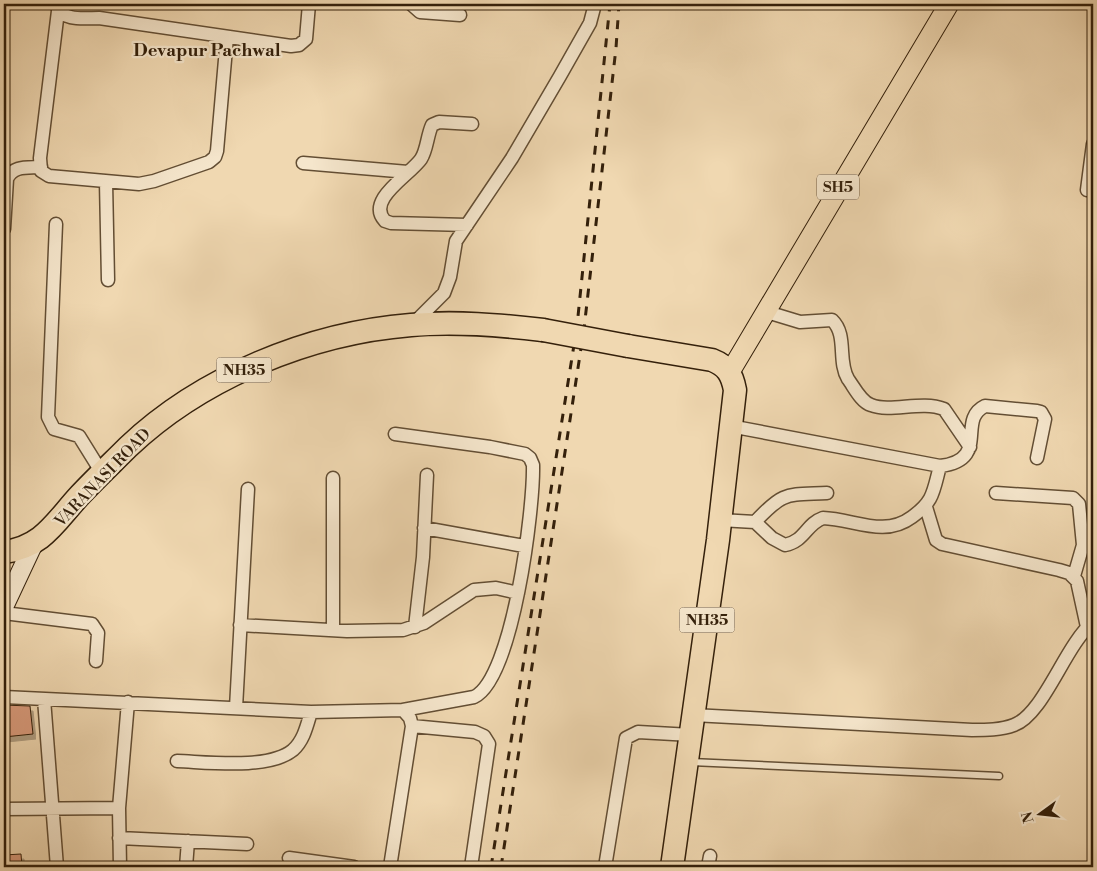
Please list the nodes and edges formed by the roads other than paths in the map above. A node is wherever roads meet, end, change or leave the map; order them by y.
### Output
1 (309, 4) edge
2 (411, 4) edge
3 (595, 4) edge
4 (949, 4) edge
5 (57, 7) edge
6 (460, 16) dead end
7 (227, 37) junction
8 (472, 124) dead end
9 (1093, 144) edge
10 (303, 163) dead end
11 (40, 167) junction
12 (408, 172) junction
13 (106, 182) junction
14 (1087, 190) dead end
15 (56, 224) dead end
16 (467, 225) junction
17 (4, 229) edge
18 (108, 280) dead end
19 (767, 312) junction
20 (411, 325) junction
21 (730, 372) junction
22 (730, 426) junction
23 (395, 434) dead end
24 (970, 446) junction
25 (1037, 458) dead end
26 (940, 466) junction
27 (102, 473) junction
28 (427, 475) dead end
29 (333, 478) dead end
30 (248, 488) dead end
31 (827, 493) dead end
32 (996, 493) dead end
33 (926, 507) junction
34 (720, 520) junction
35 (755, 522) junction
36 (424, 528) junction
37 (34, 543) junction
38 (524, 546) junction
39 (4, 552) edge
40 (1074, 576) junction
41 (518, 593) junction
42 (4, 607) edge
43 (4, 613) edge
44 (1090, 624) edge
45 (240, 625) junction
46 (415, 627) junction
47 (333, 630) junction
48 (96, 660) dead end
49 (4, 697) edge
50 (44, 699) junction
51 (128, 702) junction
52 (236, 708) junction
53 (403, 710) junction
54 (311, 712) junction
55 (692, 725) junction
56 (412, 726) junction
57 (176, 761) dead end
58 (687, 762) junction
59 (999, 776) dead end
60 (54, 808) junction
61 (119, 808) junction
62 (4, 809) edge
63 (120, 838) junction
64 (188, 841) junction
65 (247, 844) dead end
66 (289, 858) dead end
67 (57, 867) edge
68 (120, 867) edge
69 (186, 867) edge
70 (354, 867) edge
71 (390, 867) edge
72 (471, 867) edge
73 (605, 867) edge
74 (672, 867) edge

1 - 7 street
2 - 6 street
3 - 16 street
4 - 19 main road, SH5
5 - 7 street
5 - 11 street
7 - 13 street
8 - 12 street
9 - 14 street
10 - 12 street
11 - 13 street
11 - 17 street
12 - 16 street
13 - 18 street
15 - 27 street
16 - 20 street
19 - 21 main road, SH5
19 - 24 street
20 - 21 highway, VARANASI ROAD / NH35, bridge
20 - 27 highway, VARANASI ROAD / NH35
21 - 22 highway, NH35
22 - 26 street
22 - 34 highway, NH35
23 - 38 street
24 - 25 street
24 - 26 street
26 - 33 street
27 - 37 highway, VARANASI ROAD / NH35
28 - 36 street
29 - 47 street
30 - 45 street
31 - 35 street
32 - 40 street
33 - 35 street
33 - 40 street
34 - 35 street
34 - 55 highway, NH35
36 - 38 street
36 - 46 street
37 - 39 highway, VARANASI ROAD / NH35
37 - 42 street
38 - 41 street
40 - 44 street
41 - 46 street
41 - 53 street
43 - 48 street
44 - 55 street
45 - 47 street
45 - 52 street
46 - 47 street
49 - 50 street
50 - 51 street
50 - 60 street
51 - 52 street
51 - 61 street
52 - 54 street
53 - 54 street
53 - 56 street
54 - 57 street
55 - 58 highway, NH35
55 - 73 street
56 - 71 street
56 - 72 street
58 - 59 lane
58 - 74 highway, NH35
60 - 61 street
60 - 62 street
60 - 67 street
61 - 63 street
63 - 64 street
63 - 68 street
64 - 65 street
64 - 69 street
66 - 70 street

